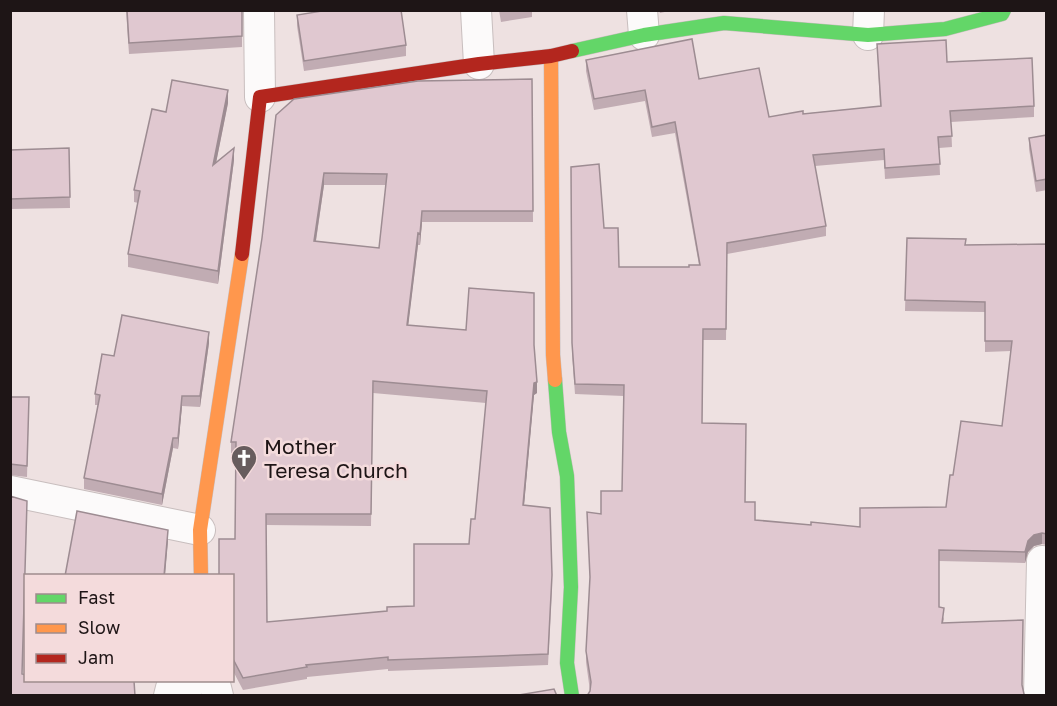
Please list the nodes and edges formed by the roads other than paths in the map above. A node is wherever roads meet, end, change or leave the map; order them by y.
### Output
1 (259, 10) edge
2 (476, 10) edge
3 (1004, 10) edge
4 (643, 23) edge
5 (868, 23) edge
6 (551, 56) junction
7 (479, 64) junction
8 (260, 97) junction
9 (10, 491) edge
10 (200, 530) junction
11 (1041, 561) dead end
12 (201, 574) edge
13 (192, 682) edge
14 (169, 696) edge
15 (572, 696) edge
16 (1039, 696) edge

1 - 8 street
2 - 7 street
3 - 5 street
4 - 5 street
4 - 6 street
6 - 7 street
6 - 15 street
7 - 8 street
8 - 10 street
9 - 10 street
10 - 12 street
11 - 16 street
13 - 14 street

